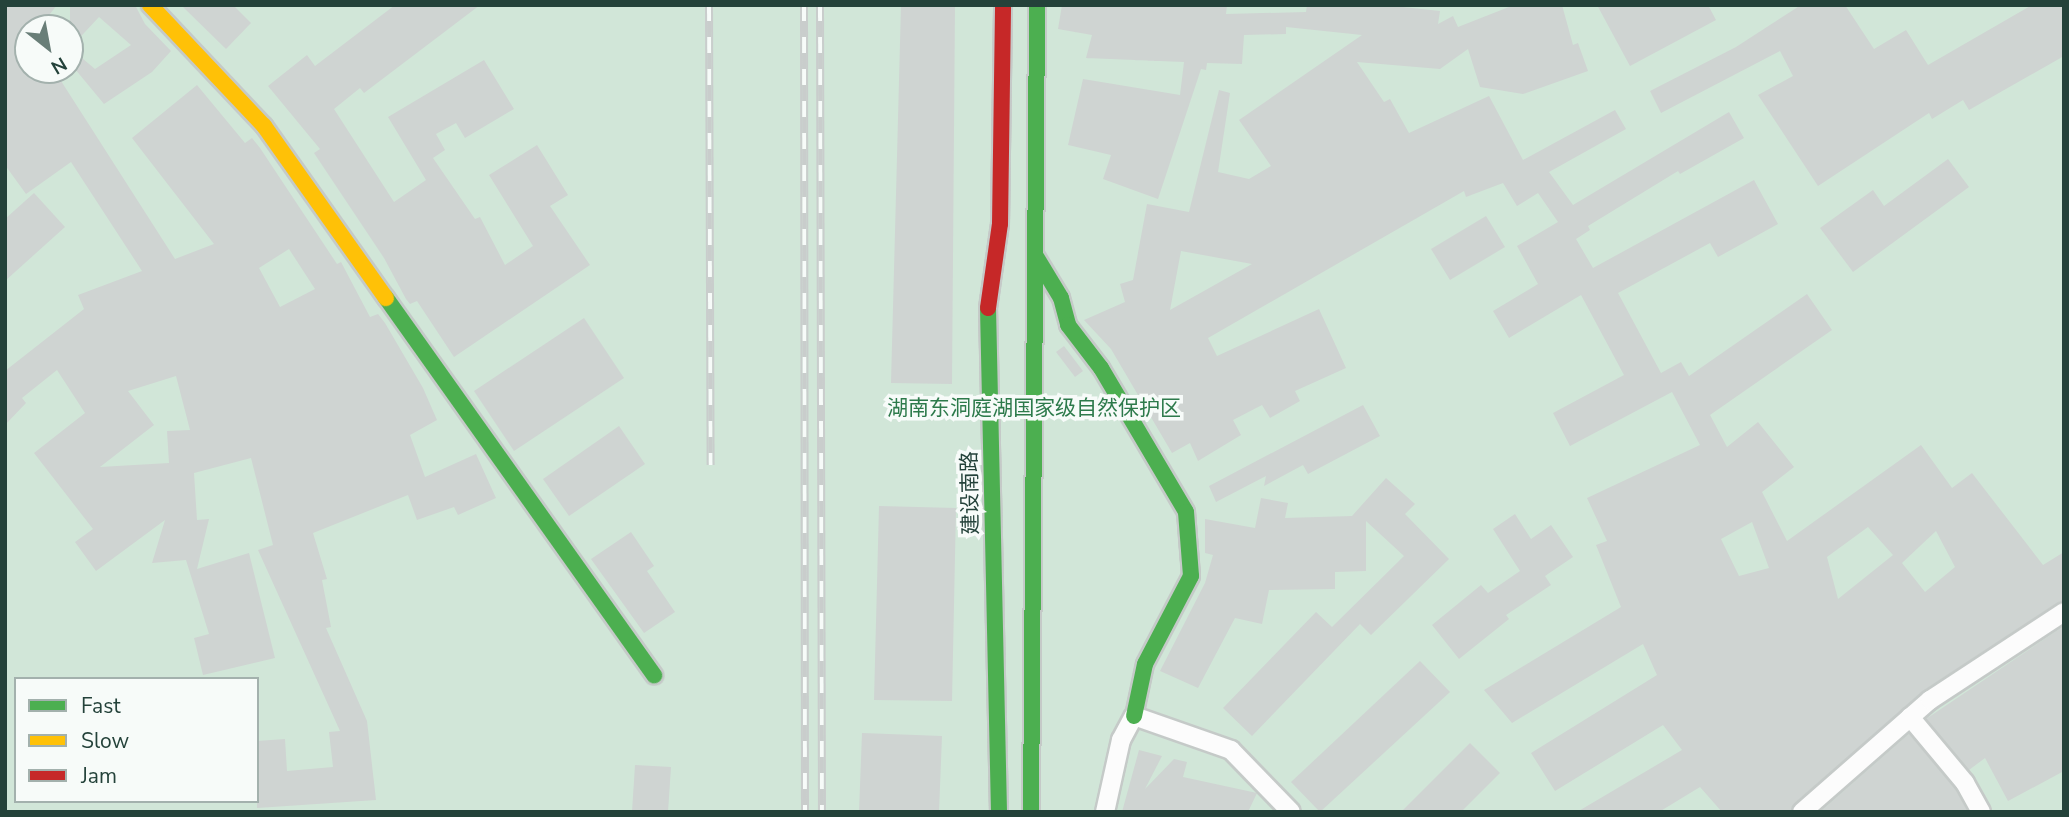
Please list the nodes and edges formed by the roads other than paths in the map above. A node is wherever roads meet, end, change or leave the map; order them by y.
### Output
1 (150, 5) edge
2 (1003, 5) edge
3 (1037, 5) edge
4 (1035, 255) junction
5 (2064, 612) edge
6 (654, 675) dead end
7 (1135, 716) junction
8 (1910, 717) junction
9 (999, 812) edge
10 (1031, 812) edge
11 (1105, 812) edge
12 (1291, 812) edge
13 (1802, 812) edge
14 (1982, 812) edge

1 - 6 main road
2 - 9 main road, 建设南路
3 - 4 main road
4 - 7 main road
4 - 10 main road
5 - 8 street
7 - 11 street
7 - 12 street
8 - 13 street
8 - 14 street

